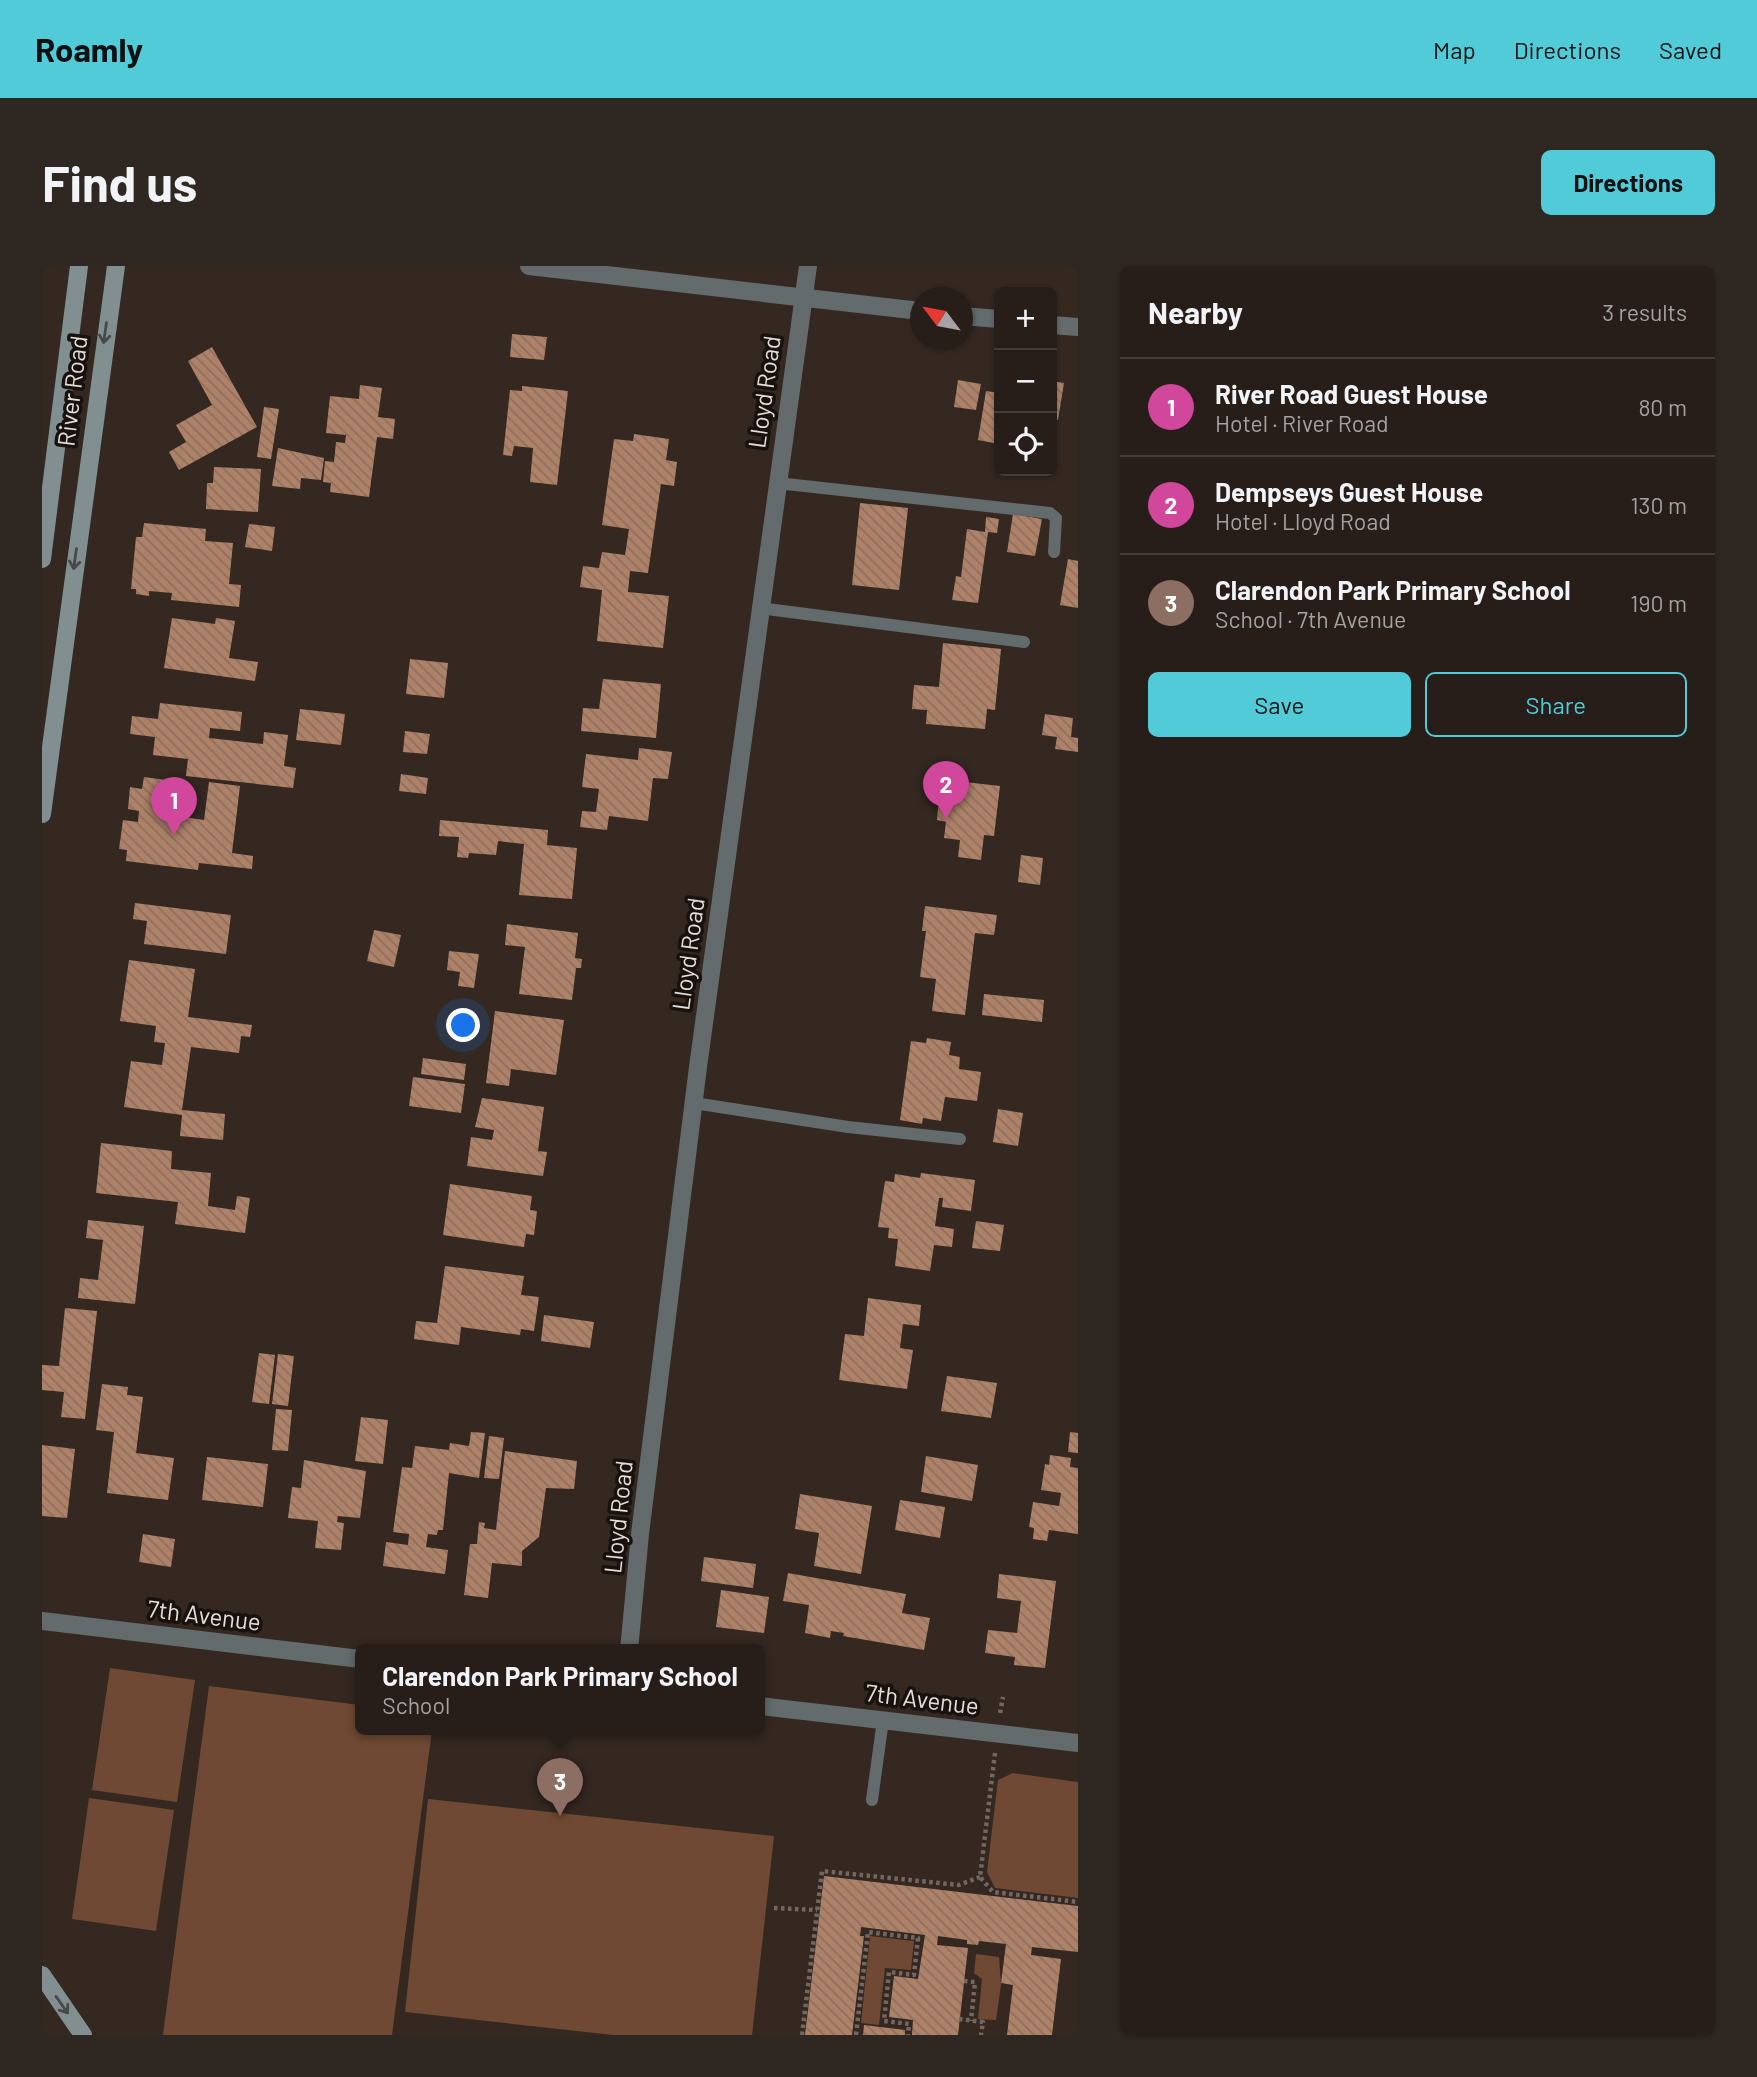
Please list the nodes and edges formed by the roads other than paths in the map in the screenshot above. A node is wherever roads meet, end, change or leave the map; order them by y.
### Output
1 (79, 266) edge
2 (116, 266) edge
3 (529, 266) edge
4 (808, 266) edge
5 (803, 300) junction
6 (910, 311) edge
7 (973, 317) edge
8 (994, 319) edge
9 (1057, 325) edge
10 (1078, 327) edge
11 (776, 483) junction
12 (1054, 552) dead end
13 (42, 559) edge
14 (759, 608) junction
15 (1024, 642) dead end
16 (45, 761) edge
17 (42, 814) edge
18 (694, 1103) junction
19 (960, 1139) dead end
20 (42, 1621) edge
21 (630, 1644) edge
22 (355, 1658) edge
23 (765, 1707) edge
24 (883, 1720) junction
25 (1078, 1743) edge
26 (872, 1800) dead end
27 (42, 1975) edge
28 (83, 2035) edge

1 - 13 main road, River Road
2 -> 16 main road, River Road
3 - 5 street
4 - 5 street, Lloyd Road
5 - 6 street
5 - 11 street, Lloyd Road
7 - 8 street
9 - 10 street
11 - 12 lane
11 - 14 street, Lloyd Road
14 - 15 lane
14 - 18 street, Lloyd Road
16 - 17 main road, River Road
18 - 19 lane
18 - 21 street, Lloyd Road
20 - 22 street, 7th Avenue
23 - 24 street, 7th Avenue
24 - 25 street, 7th Avenue
24 - 26 lane
27 -> 28 main road

